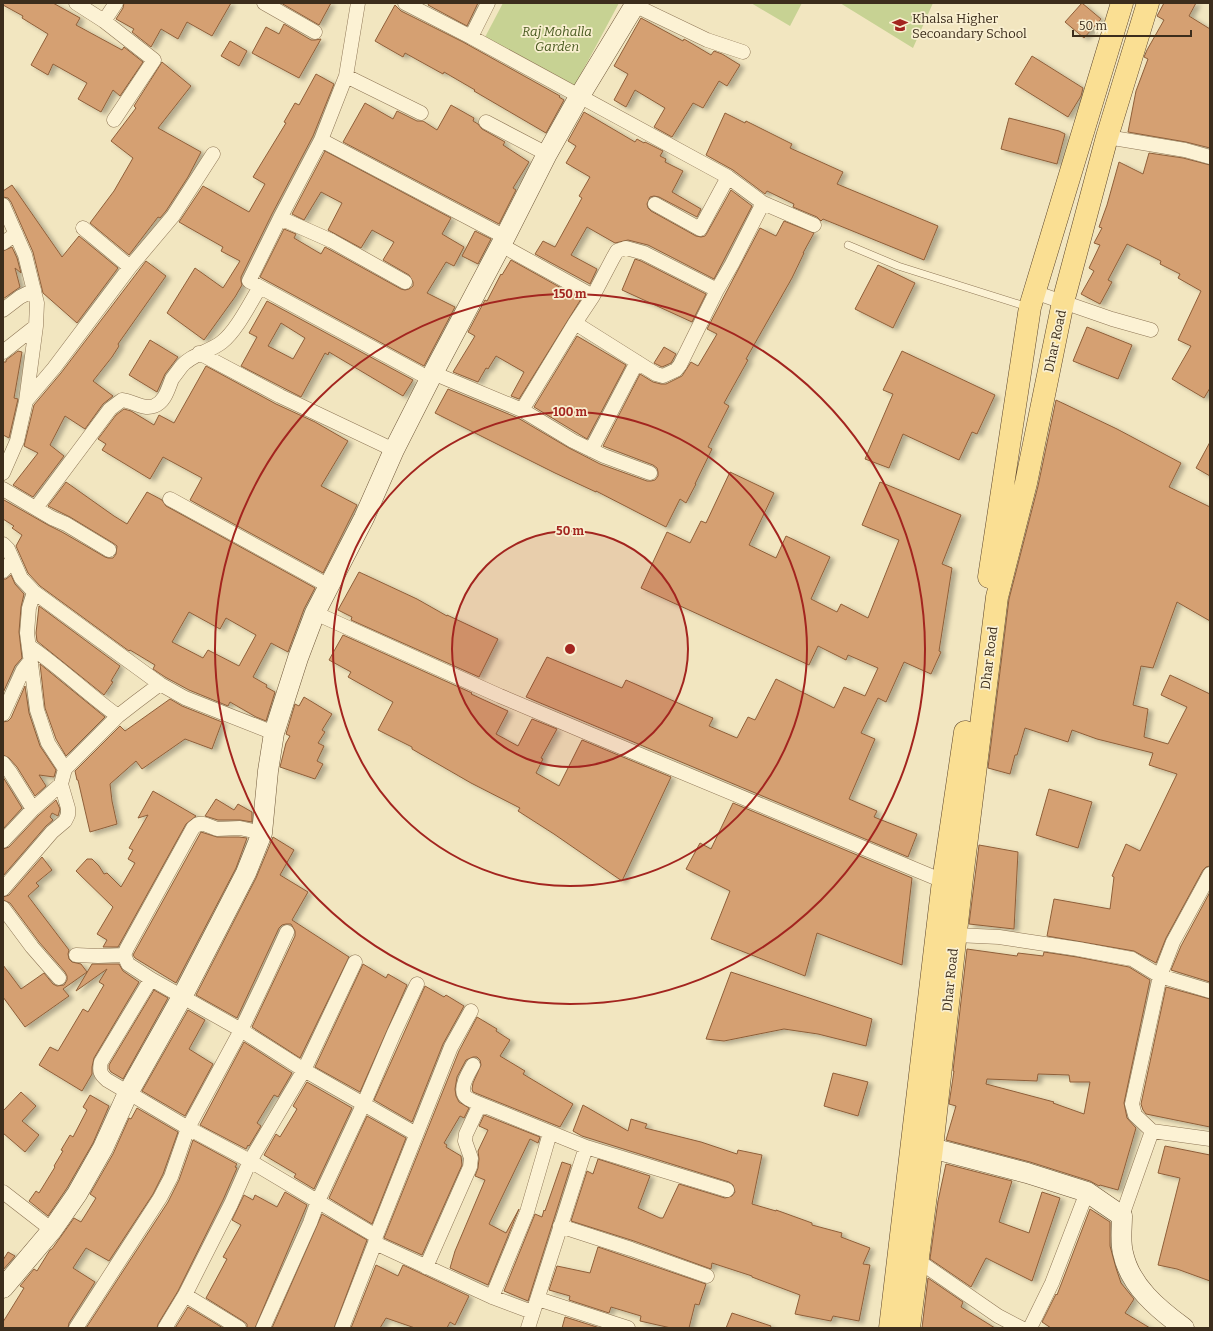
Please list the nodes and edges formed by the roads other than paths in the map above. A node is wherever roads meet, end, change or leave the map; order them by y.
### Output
1 (76, 3) edge
2 (116, 3) edge
3 (264, 3) edge
4 (358, 3) edge
5 (405, 3) edge
6 (488, 3) edge
7 (1122, 3) edge
8 (1148, 3) edge
9 (636, 4) edge
10 (104, 21) junction
11 (315, 32) dead end
12 (471, 38) junction
13 (743, 52) dead end
14 (346, 76) junction
15 (579, 98) junction
16 (421, 113) dead end
17 (114, 120) dead end
18 (486, 122) dead end
19 (1107, 136) junction
20 (321, 140) junction
21 (214, 154) dead end
22 (547, 154) junction
23 (1210, 157) edge
24 (728, 177) junction
25 (764, 203) junction
26 (655, 204) dead end
27 (3, 205) edge
28 (280, 218) junction
29 (814, 225) dead end
30 (82, 228) dead end
31 (16, 234) junction
32 (503, 241) junction
33 (3, 243) edge
34 (848, 245) dead end
35 (130, 267) junction
36 (405, 282) dead end
37 (260, 287) junction
38 (34, 290) junction
39 (717, 290) junction
40 (593, 296) junction
41 (1032, 300) junction
42 (1063, 302) junction
43 (3, 310) edge
44 (575, 323) junction
45 (36, 326) junction
46 (1151, 330) dead end
47 (3, 352) edge
48 (199, 353) junction
49 (637, 362) junction
50 (431, 376) junction
51 (26, 401) junction
52 (522, 410) junction
53 (394, 450) junction
54 (591, 450) junction
55 (3, 473) edge
56 (650, 473) dead end
57 (3, 489) edge
58 (170, 499) dead end
59 (36, 508) junction
60 (3, 544) edge
61 (109, 550) dead end
62 (13, 560) junction
63 (3, 571) edge
64 (329, 586) junction
65 (34, 592) junction
66 (315, 613) junction
67 (29, 646) junction
68 (30, 661) junction
69 (160, 684) junction
70 (3, 714) edge
71 (118, 716) junction
72 (274, 733) junction
73 (3, 763) edge
74 (65, 769) junction
75 (61, 784) junction
76 (33, 809) junction
77 (262, 833) junction
78 (3, 841) edge
79 (1210, 874) edge
80 (942, 881) junction
81 (3, 889) edge
82 (3, 908) edge
83 (287, 932) dead end
84 (955, 935) junction
85 (76, 955) dead end
86 (124, 955) junction
87 (355, 962) dead end
88 (1160, 976) junction
89 (59, 978) dead end
90 (151, 979) junction
91 (417, 984) dead end
92 (1210, 991) edge
93 (182, 997) junction
94 (471, 1011) dead end
95 (241, 1030) junction
96 (472, 1065) dead end
97 (304, 1070) junction
98 (128, 1093) junction
99 (364, 1103) junction
100 (480, 1104) junction
101 (188, 1128) junction
102 (1152, 1131) junction
103 (550, 1133) junction
104 (416, 1134) junction
105 (1210, 1139) edge
106 (922, 1145) junction
107 (586, 1147) junction
108 (250, 1161) junction
109 (727, 1190) dead end
110 (3, 1192) edge
111 (1087, 1192) junction
112 (318, 1200) junction
113 (1122, 1216) junction
114 (560, 1226) junction
115 (52, 1230) junction
116 (376, 1240) junction
117 (917, 1260) junction
118 (426, 1267) junction
119 (706, 1276) dead end
120 (3, 1288) edge
121 (185, 1295) junction
122 (492, 1297) junction
123 (538, 1299) junction
124 (532, 1312) junction
125 (76, 1328) edge
126 (165, 1328) edge
127 (239, 1328) edge
128 (263, 1328) edge
129 (342, 1328) edge
130 (528, 1328) edge
131 (628, 1328) edge
132 (890, 1328) edge
133 (909, 1328) edge
134 (1021, 1328) edge
135 (1030, 1328) edge
136 (1184, 1328) edge

1 - 10 street
2 - 10 street
3 - 11 street
4 - 14 street
5 - 12 street
6 - 12 street
7 - 41 main road, Dhar Road
8 - 19 main road, Dhar Road
9 - 13 street
9 - 15 street
10 - 17 street
12 - 15 street
14 - 16 street
14 - 20 street
15 - 22 street
15 - 24 street
18 - 22 street
19 - 23 street
19 - 42 main road, Dhar Road
20 - 28 street
20 - 32 street
21 - 35 street
22 - 32 street
24 - 25 street
24 - 26 street
25 - 29 street
25 - 39 street
27 - 31 street
28 - 36 street
28 - 37 street
30 - 35 street
31 - 33 street
31 - 38 street
32 - 40 street
32 - 50 street
34 - 41 lane
35 - 51 street
37 - 48 street
37 - 50 street
38 - 43 street
38 - 45 street
39 - 40 street
39 - 49 street
40 - 44 street
41 - 42 street
41 - 80 main road, Dhar Road
42 - 46 street
42 - 84 main road, Dhar Road
44 - 49 street
44 - 52 street
45 - 47 street
45 - 51 street
48 - 53 street
48 - 59 street
49 - 54 street
50 - 52 street
50 - 53 street
51 - 55 street
52 - 54 street
53 - 64 street
54 - 56 street
57 - 59 street
58 - 64 street
59 - 61 street
60 - 62 street
62 - 63 street
62 - 65 street
64 - 66 street
65 - 67 street
65 - 69 street
66 - 72 street
66 - 80 street
67 - 68 street
67 - 71 street
68 - 70 street
68 - 74 street
69 - 71 street
69 - 72 street
71 - 74 street
72 - 77 street
73 - 76 street
74 - 75 street
75 - 76 street
75 - 81 street
76 - 78 street
77 - 86 street
77 - 93 street
79 - 88 street
80 - 106 main road, Dhar Road
82 - 89 street
83 - 95 street
84 - 88 street
84 - 106 main road, Dhar Road
85 - 86 street
86 - 90 street
87 - 97 street
88 - 92 street
88 - 102 street
90 - 93 street
90 - 98 street
91 - 99 street
93 - 95 street
93 - 98 street
94 - 104 street
95 - 97 street
95 - 101 street
96 - 100 street
97 - 99 street
97 - 108 street
98 - 101 street
98 - 115 street
99 - 104 street
99 - 112 street
100 - 103 street
100 - 118 street
101 - 108 street
101 - 125 street
102 - 105 street
102 - 113 street
103 - 107 street
103 - 122 street
104 - 116 street
106 - 111 street
106 - 117 main road, Dhar Road
106 - 132 main road, Dhar Road
107 - 109 street
107 - 114 street
108 - 112 street
108 - 121 street
110 - 115 street
111 - 113 street
111 - 135 street
112 - 116 street
112 - 128 street
113 - 136 street
114 - 119 street
114 - 123 street
115 - 120 street
116 - 118 street
116 - 129 street
117 - 133 main road, Dhar Road
117 - 134 street
118 - 122 street
121 - 126 street
121 - 127 street
122 - 124 street
123 - 124 street
123 - 131 street
124 - 130 street

